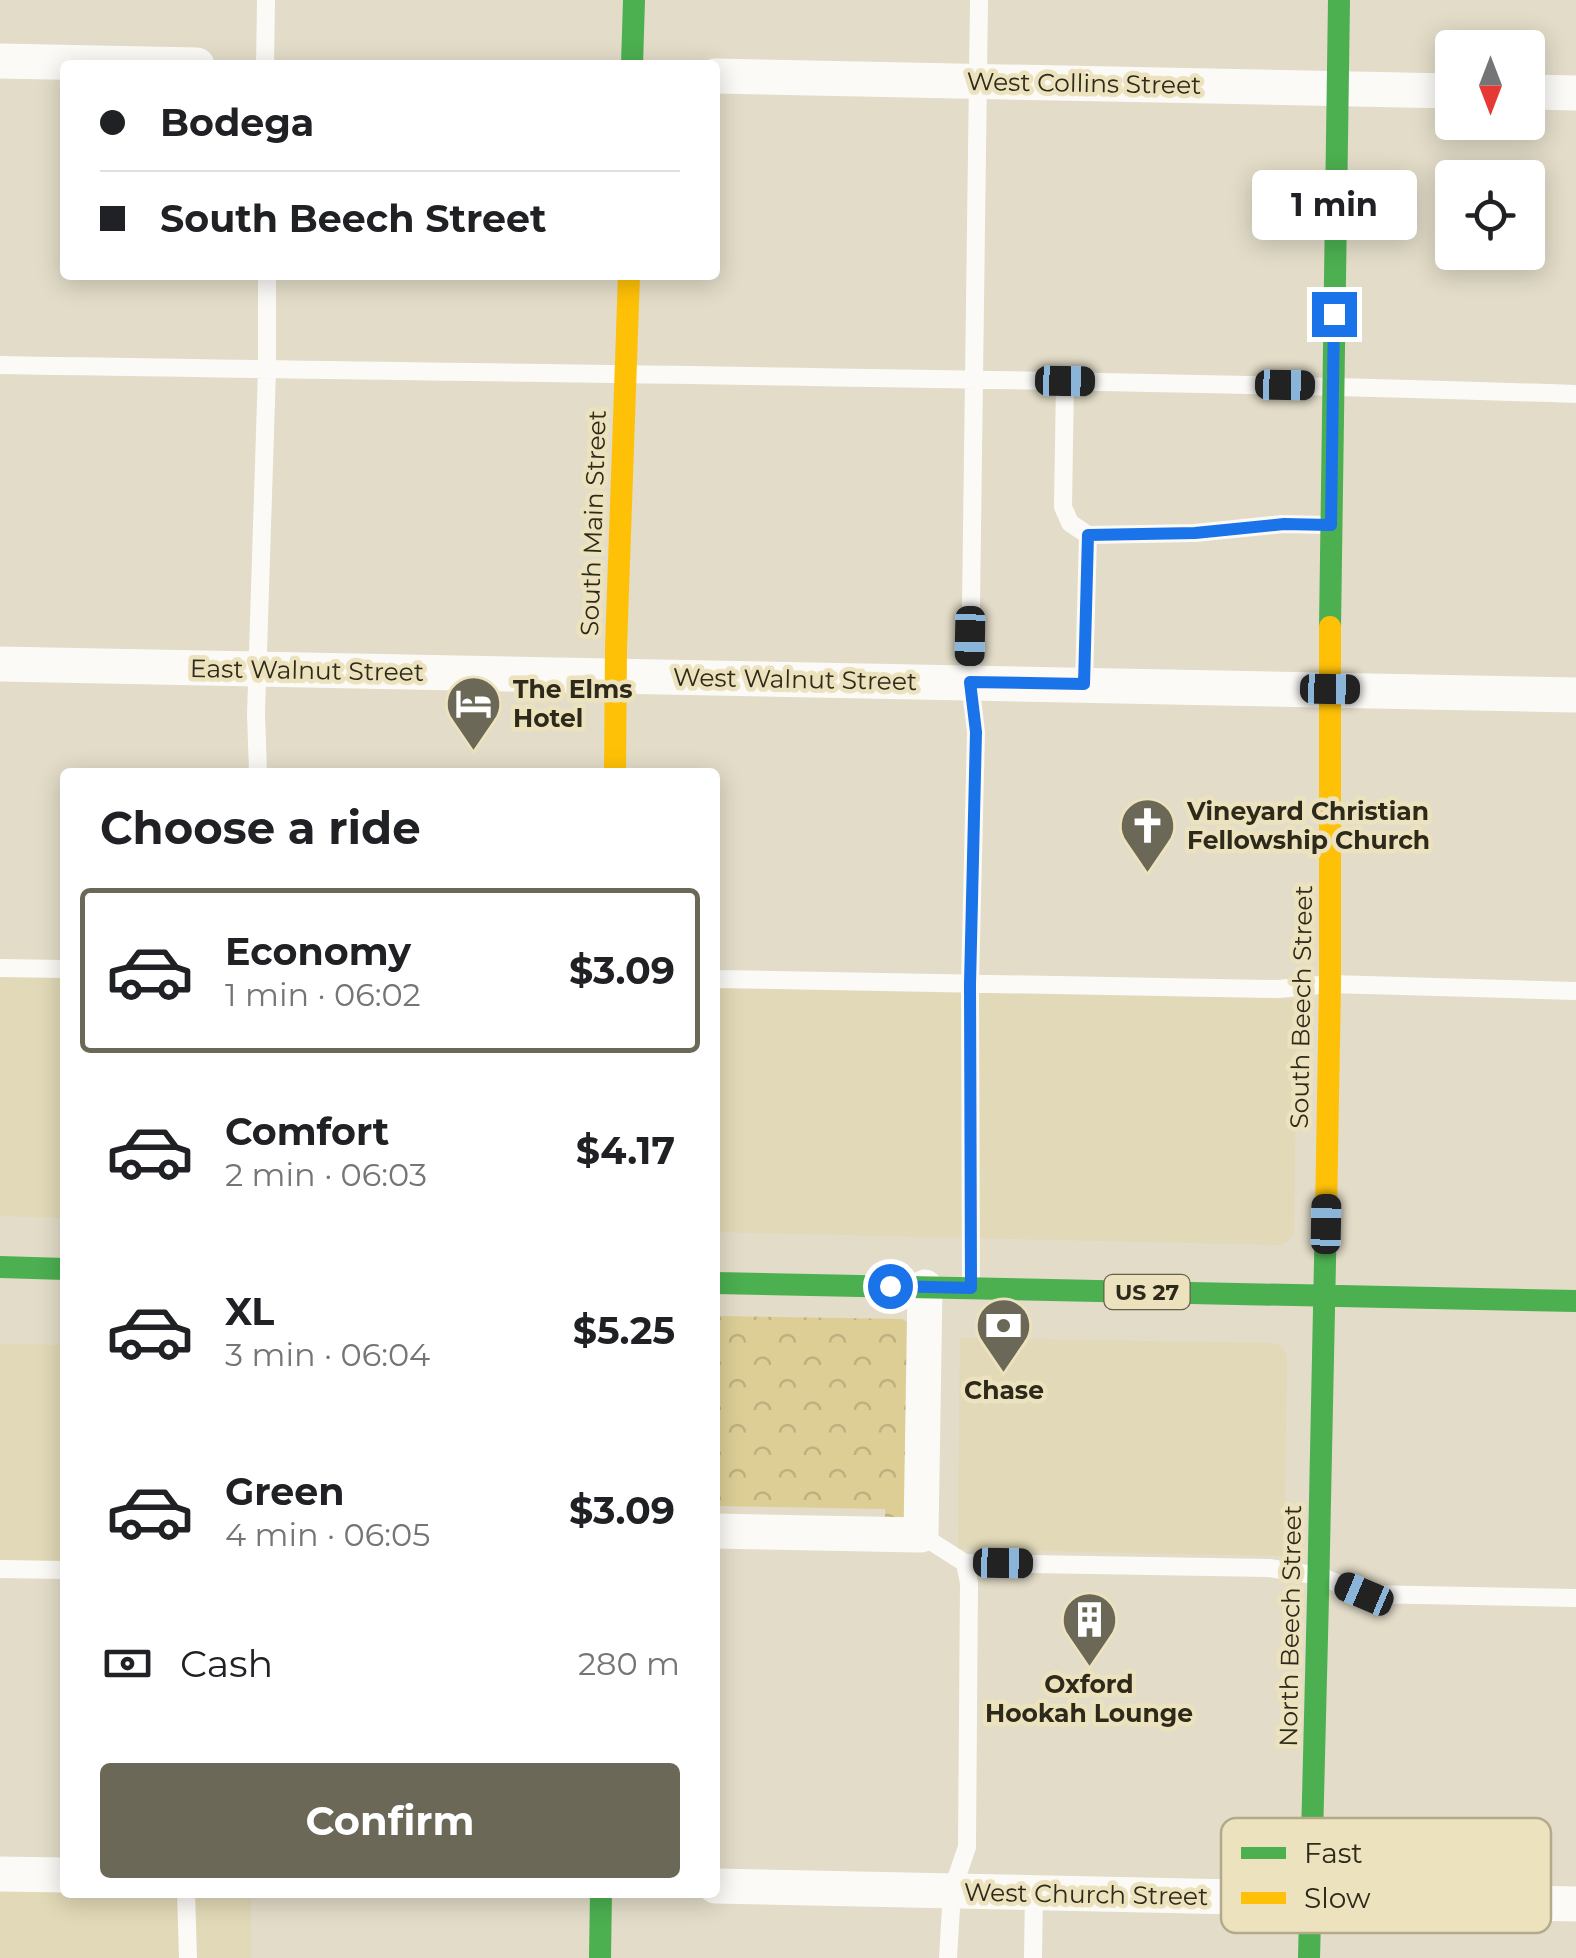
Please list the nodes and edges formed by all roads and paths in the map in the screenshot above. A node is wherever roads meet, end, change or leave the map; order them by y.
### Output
1 (266, 0) edge
2 (634, 0) edge
3 (979, 0) edge
4 (1339, 0) edge
5 (265, 60) edge
6 (632, 60) edge
7 (0, 61) edge
8 (60, 62) edge
9 (720, 76) edge
10 (978, 81) junction
11 (1338, 88) junction
12 (1435, 91) edge
13 (1545, 92) edge
14 (1576, 93) edge
15 (267, 280) edge
16 (629, 280) edge
17 (0, 364) edge
18 (268, 370) junction
19 (627, 375) junction
20 (974, 379) junction
21 (1065, 381) junction
22 (1333, 386) junction
23 (1576, 394) edge
24 (1331, 525) junction
25 (1088, 535) junction
26 (0, 664) edge
27 (260, 670) junction
28 (614, 676) junction
29 (970, 682) junction
30 (1084, 684) junction
31 (1330, 689) junction
32 (1576, 694) edge
33 (258, 768) edge
34 (615, 768) edge
35 (0, 968) edge
36 (60, 968) edge
37 (720, 979) edge
38 (970, 984) junction
39 (1330, 984) junction
40 (1576, 991) edge
41 (0, 1267) edge
42 (60, 1269) edge
43 (720, 1283) edge
44 (925, 1287) junction
45 (971, 1288) junction
46 (1324, 1296) junction
47 (1576, 1301) edge
48 (720, 1531) edge
49 (921, 1536) junction
50 (964, 1562) junction
51 (0, 1569) edge
52 (60, 1570) edge
53 (1320, 1576) junction
54 (1576, 1598) edge
55 (1312, 1818) edge
56 (0, 1874) edge
57 (60, 1875) edge
58 (720, 1886) edge
59 (952, 1890) junction
60 (1034, 1892) junction
61 (1221, 1896) edge
62 (186, 1898) edge
63 (600, 1898) edge
64 (1551, 1903) edge
65 (1576, 1904) edge
66 (1309, 1933) edge
67 (188, 1958) edge
68 (600, 1958) edge
69 (948, 1958) edge
70 (1032, 1958) edge
71 (1309, 1958) edge

1 - 5 lane
2 - 6 main road
3 - 10 lane
4 - 11 main road, South Beech Street
7 - 8 street
9 - 10 street, West Collins Street
10 - 11 street, West Collins Street
10 - 20 lane
11 - 12 street, West Collins Street
11 - 22 main road, South Beech Street
13 - 14 street
15 - 18 lane
16 - 19 main road, South Main Street
17 - 18 lane
18 - 19 lane
18 - 27 lane
19 - 20 lane
19 - 28 main road, South Main Street
20 - 21 lane
20 - 29 lane
21 - 22 lane
21 - 25 lane
22 - 23 lane
22 - 24 main road, South Beech Street
24 - 25 lane
24 - 31 main road, South Beech Street
25 - 30 lane
26 - 27 street, East Walnut Street
27 - 28 street, East Walnut Street
27 - 33 lane
28 - 29 street, West Walnut Street
28 - 34 main road, South Main Street
29 - 30 street, West Walnut Street
29 - 38 lane
30 - 31 street, West Walnut Street
31 - 32 street, West Walnut Street
31 - 39 main road, South Beech Street
35 - 36 lane
37 - 38 lane
38 - 39 lane
38 - 45 lane
39 - 40 lane
39 - 46 main road, South Beech Street
41 - 42 main road
43 - 44 main road, US 27
44 - 45 main road, US 27
44 - 49 street
45 - 46 main road, US 27
46 - 47 main road, US 27
46 - 53 main road, North Beech Street
48 - 49 street
49 - 50 lane
50 - 53 lane
50 - 59 lane
51 - 52 lane
53 - 54 lane
53 - 55 main road, North Beech Street
56 - 57 street
58 - 59 street, West Church Street
59 - 60 street, West Church Street
59 - 69 lane
60 - 61 street, West Church Street
60 - 70 lane
62 - 67 lane
63 - 68 main road
64 - 65 street, West Church Street
66 - 71 main road, North Beech Street

